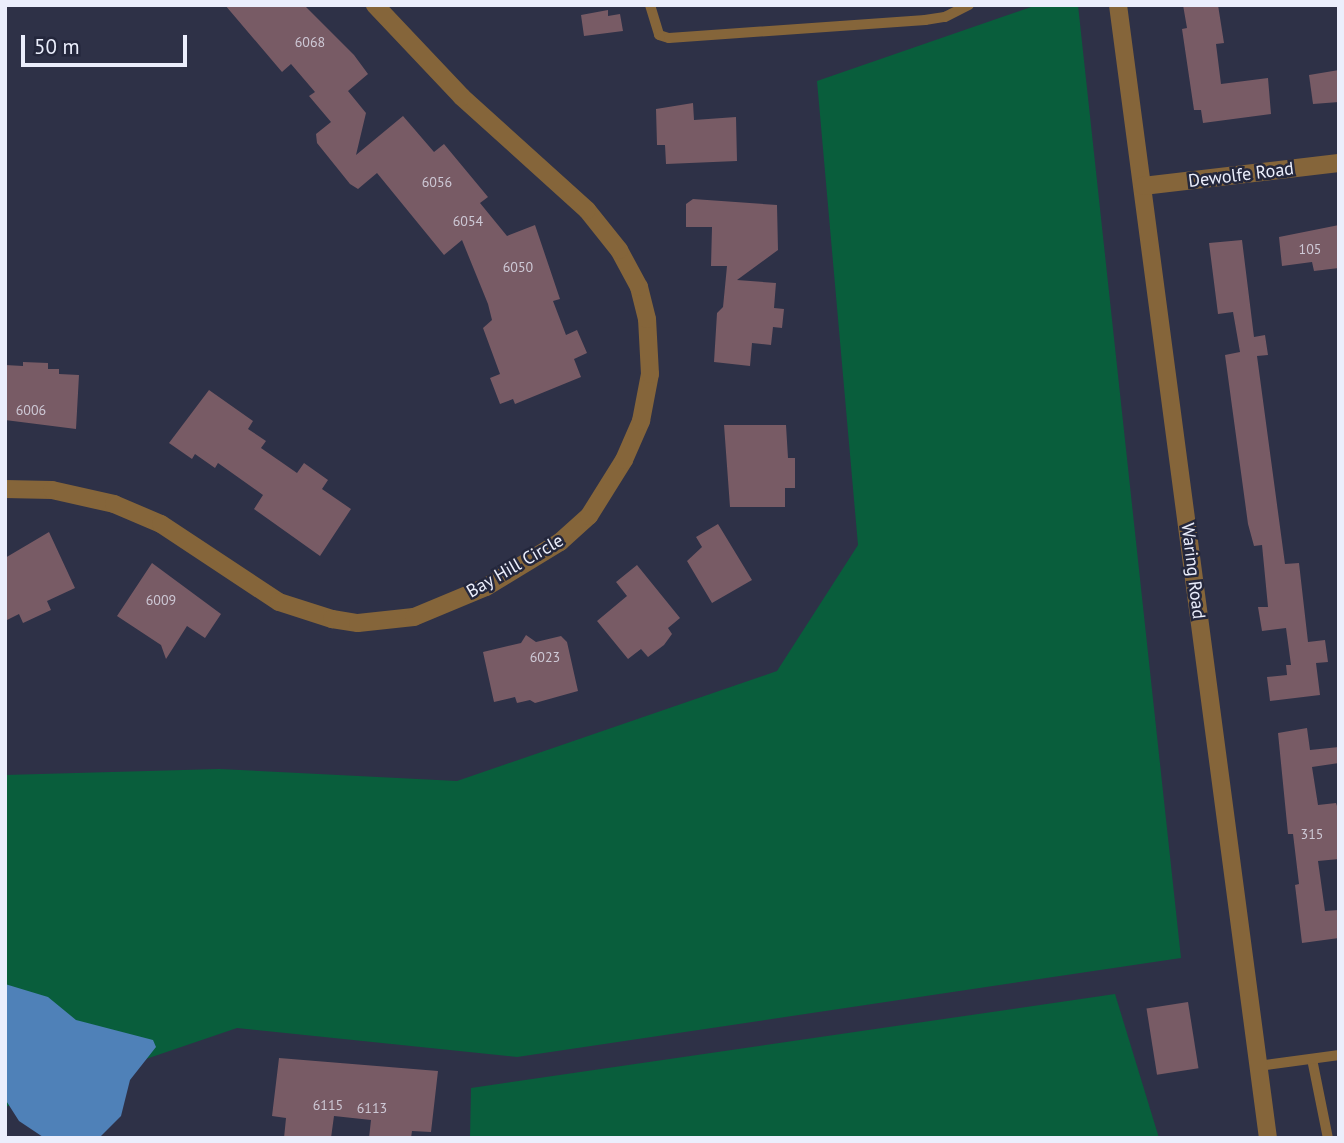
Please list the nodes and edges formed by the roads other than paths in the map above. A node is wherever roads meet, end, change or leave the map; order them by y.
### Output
1 (375, 5) edge
2 (650, 5) edge
3 (968, 5) edge
4 (1118, 5) edge
5 (1339, 163) edge
6 (1143, 186) junction
7 (5, 489) edge
8 (1339, 1055) edge
9 (1312, 1059) junction
10 (1258, 1066) junction
11 (1268, 1138) edge
12 (1328, 1138) edge

1 - 7 street, Bay Hill Circle
2 - 3 lane
4 - 6 street, Waring Road
5 - 6 street, Dewolfe Road
6 - 10 street, Waring Road
8 - 9 lane
9 - 10 lane
9 - 12 lane
10 - 11 street, Waring Road

